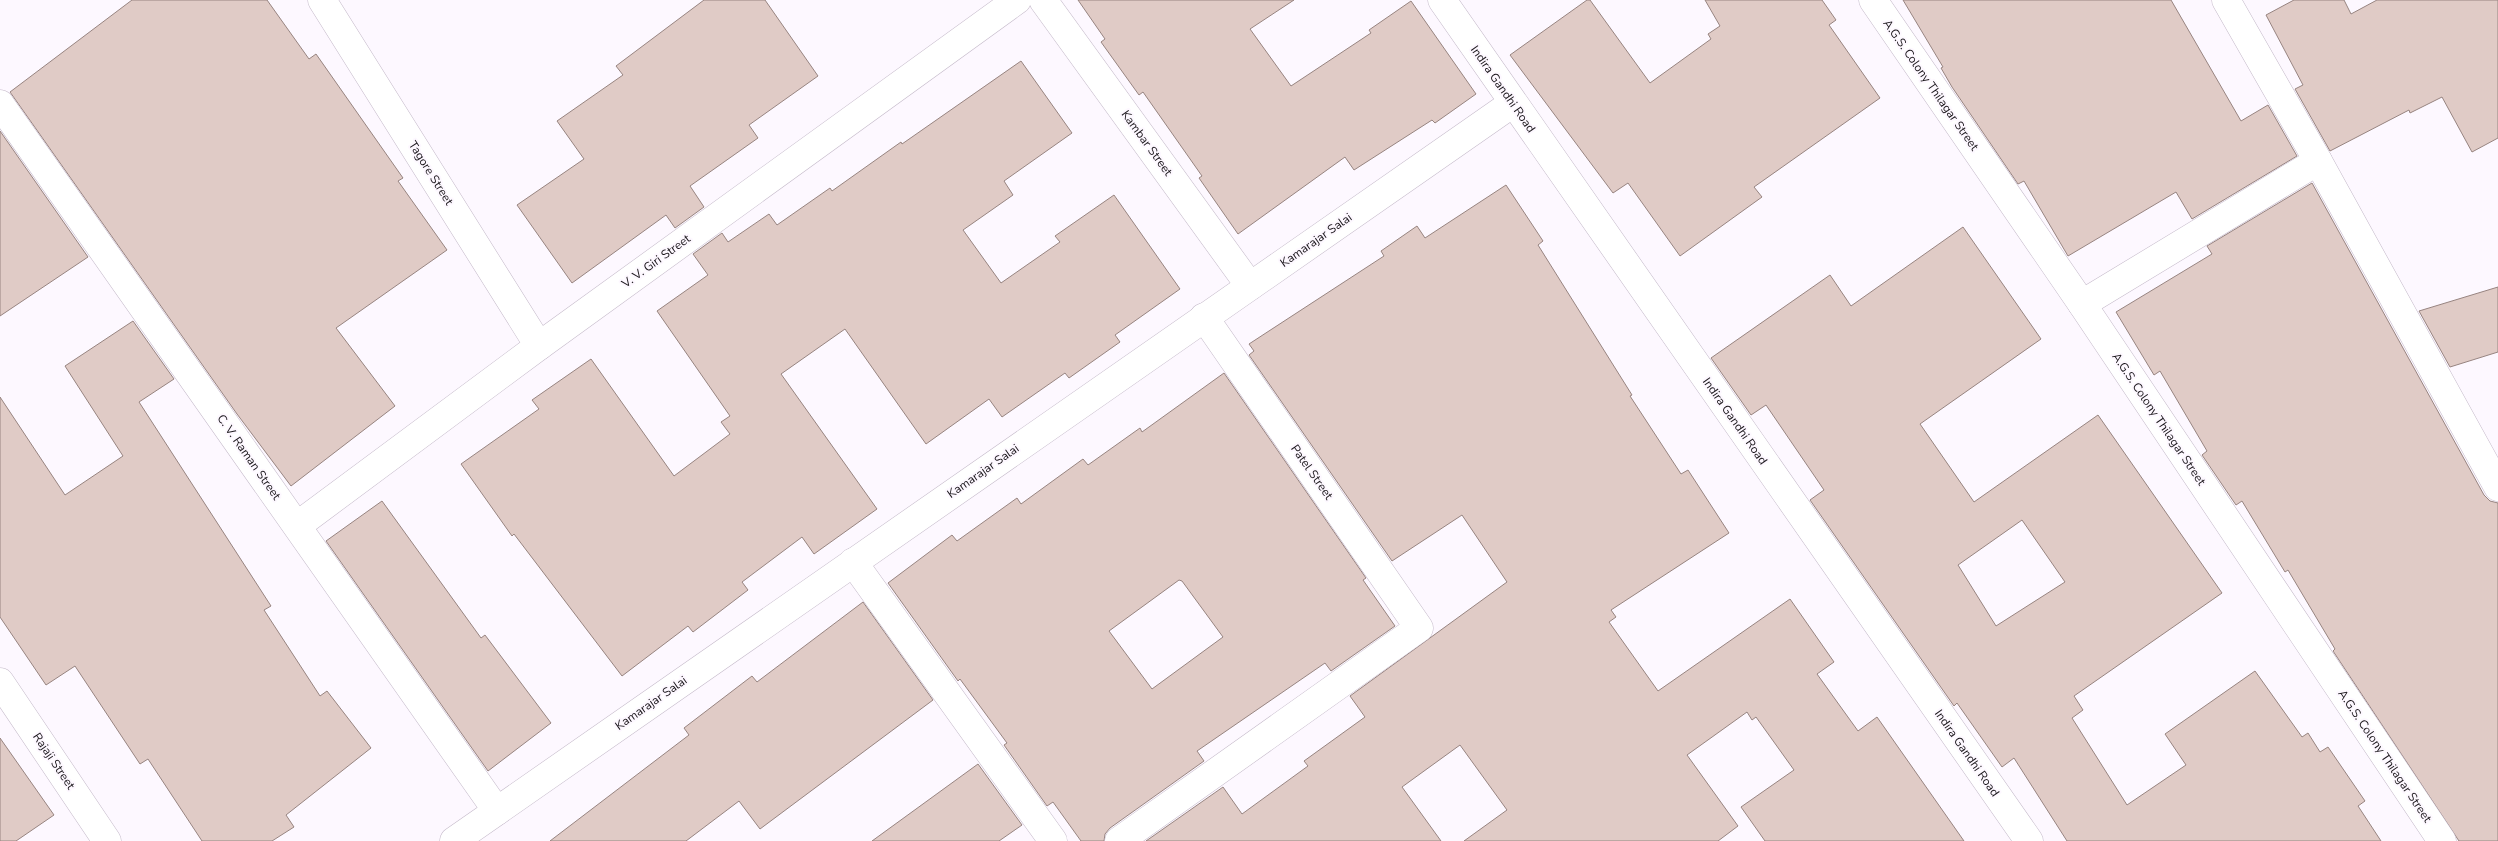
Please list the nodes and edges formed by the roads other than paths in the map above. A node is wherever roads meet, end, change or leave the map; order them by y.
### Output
1 (322, 0) edge
2 (1017, 0) edge
3 (1043, 0) edge
4 (1442, 0) edge
5 (1873, 0) edge
6 (2226, 0) edge
7 (1513, 103) junction
8 (0, 104) edge
9 (2318, 161) junction
10 (1250, 286) junction
11 (2082, 304) junction
12 (1204, 316) junction
13 (539, 346) junction
14 (2498, 487) edge
15 (298, 525) junction
16 (853, 562) junction
17 (4, 698) edge
18 (497, 811) junction
19 (108, 841) edge
20 (454, 841) edge
21 (1053, 841) edge
22 (1119, 841) edge
23 (2029, 841) edge
24 (2442, 841) edge

1 - 13 street, Tagore Street
2 - 13 street, V. V. Giri Street
3 - 10 street, Kambar Street
4 - 7 street, Indira Gandhi Road
5 - 11 street, A.G.S. Colony Thilagar Street
6 - 9 street
7 - 10 street, Kamarajar Salai
7 - 23 street, Indira Gandhi Road
8 - 15 street, C. V. Raman Street
9 - 11 street
9 - 14 street
10 - 12 street, Kamarajar Salai
11 - 24 street, A.G.S. Colony Thilagar Street
12 - 16 street, Kamarajar Salai
12 - 22 street, Patel Street
13 - 15 street, V. V. Giri Street
15 - 18 street, C. V. Raman Street
16 - 18 street, Kamarajar Salai
16 - 21 street
17 - 19 street, Rajaji Street
18 - 20 street, Kamarajar Salai

